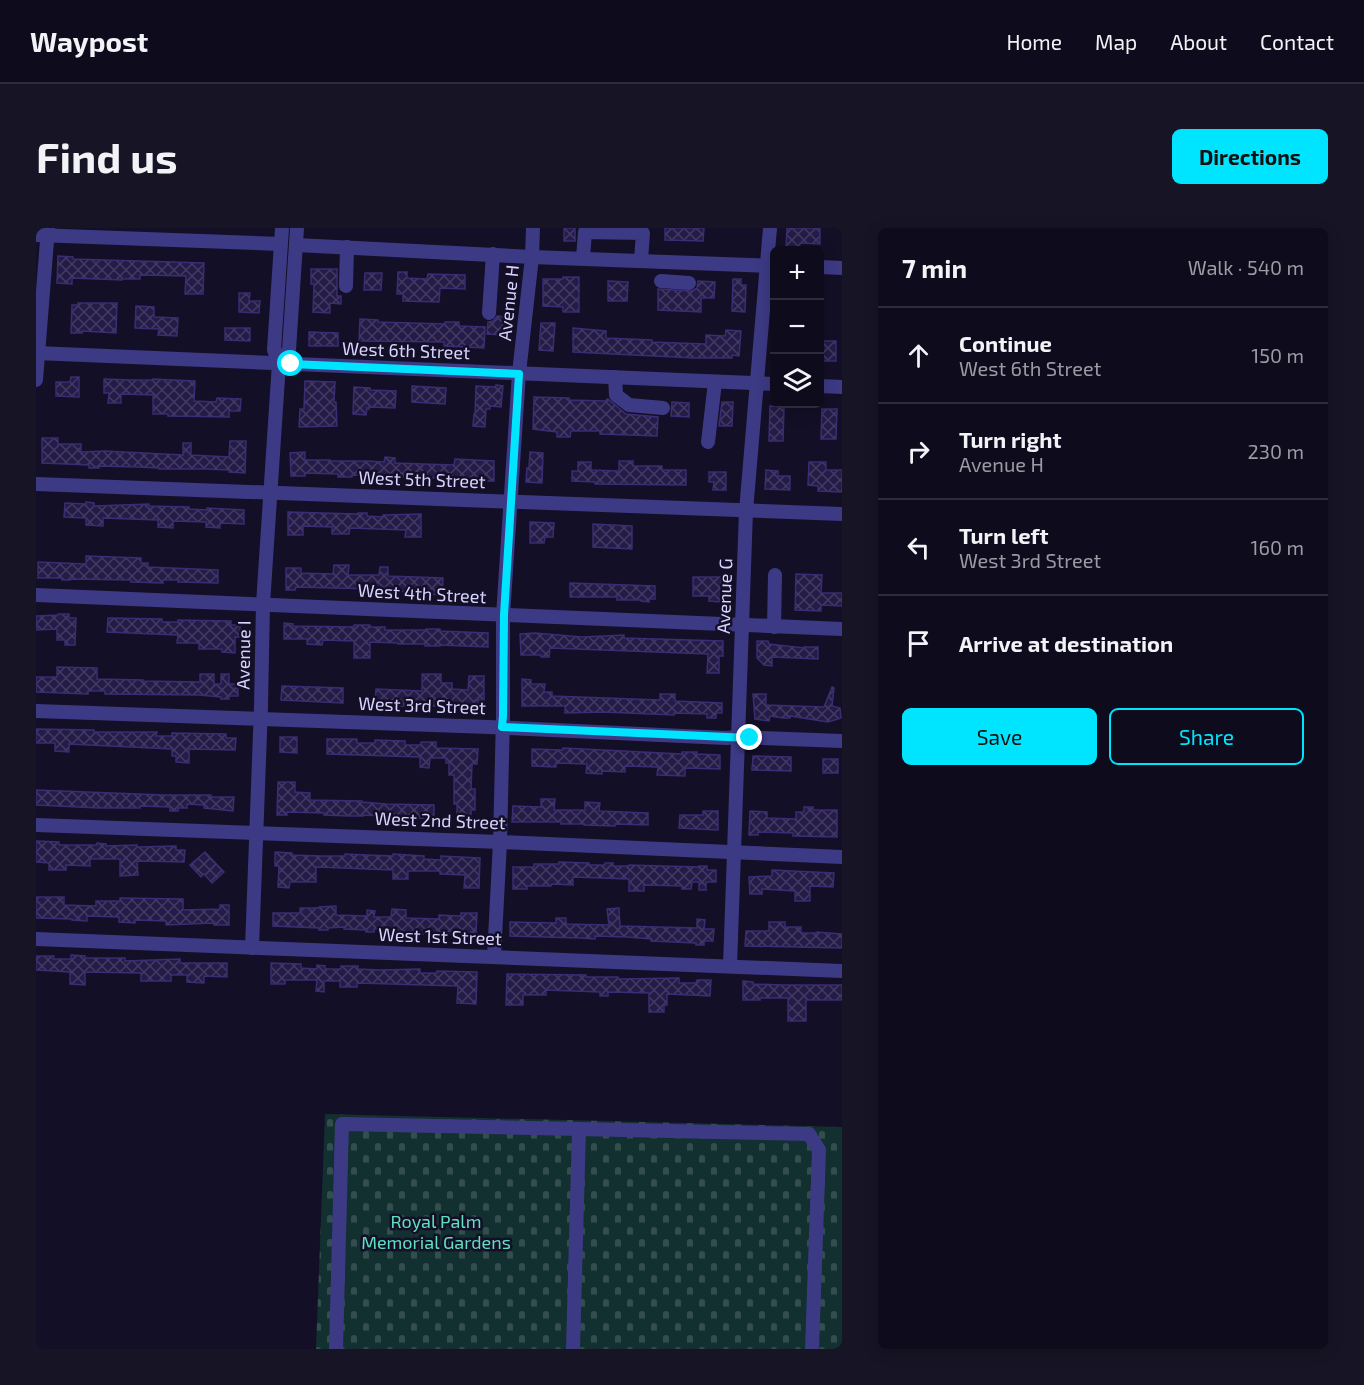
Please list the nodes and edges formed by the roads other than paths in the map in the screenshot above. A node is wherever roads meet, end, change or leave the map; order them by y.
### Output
1 (282, 228) edge
2 (297, 228) edge
3 (533, 228) edge
4 (770, 228) edge
5 (44, 233) edge
6 (280, 244) junction
7 (296, 245) junction
8 (770, 246) edge
9 (347, 247) junction
10 (493, 254) junction
11 (532, 256) junction
12 (583, 258) junction
13 (641, 260) junction
14 (676, 262) junction
15 (770, 266) edge
16 (824, 267) edge
17 (842, 268) edge
18 (770, 275) edge
19 (675, 282) dead end
20 (346, 286) dead end
21 (489, 313) dead end
22 (37, 353) edge
23 (279, 363) junction
24 (519, 374) junction
25 (615, 377) junction
26 (36, 380) edge
27 (715, 382) junction
28 (758, 383) junction
29 (770, 384) edge
30 (824, 386) edge
31 (842, 387) edge
32 (663, 408) dead end
33 (708, 442) dead end
34 (36, 484) edge
35 (270, 493) junction
36 (510, 502) junction
37 (746, 511) junction
38 (842, 514) edge
39 (775, 575) dead end
40 (36, 595) edge
41 (263, 604) junction
42 (504, 615) junction
43 (742, 626) junction
44 (774, 627) junction
45 (842, 629) edge
46 (36, 711) edge
47 (260, 718) junction
48 (502, 727) junction
49 (737, 737) junction
50 (842, 741) edge
51 (36, 825) edge
52 (256, 833) junction
53 (500, 842) junction
54 (734, 852) junction
55 (842, 857) edge
56 (36, 939) edge
57 (252, 948) junction
58 (494, 957) junction
59 (730, 966) junction
60 (842, 970) edge
61 (579, 1129) junction
62 (336, 1349) edge
63 (573, 1349) edge
64 (812, 1349) edge

1 - 6 street, Avenue I
2 - 7 street, Avenue I
3 - 11 street, Avenue H
4 - 8 street, Avenue G
5 - 6 street
5 - 22 street
6 - 23 street, Avenue I
7 - 9 street
7 - 23 street, Avenue I
9 - 10 street
9 - 20 street
10 - 11 street
10 - 21 street
11 - 12 street
11 - 24 street, Avenue H
12 - 13 street
12 - 13 street
13 - 14 street
14 - 15 street
14 - 19 street
16 - 17 street
18 - 28 street, Avenue G
22 - 23 street, West 6th Street
22 - 26 street
23 - 24 street, West 6th Street
23 - 35 street, Avenue I
24 - 25 street, West 6th Street
24 - 36 street, Avenue H
25 - 27 street, West 6th Street
25 - 32 street
27 - 28 street, West 6th Street
27 - 33 street
28 - 29 street, West 6th Street
28 - 37 street, Avenue G
30 - 31 street
34 - 35 street, West 5th Street
35 - 36 street, West 5th Street
35 - 41 street, Avenue I
36 - 37 street, West 5th Street
36 - 42 street, Avenue H
37 - 38 street, West 5th Street
37 - 43 street, Avenue G
39 - 44 street
40 - 41 street, West 4th Street
41 - 42 street, West 4th Street
41 - 47 street, Avenue I
42 - 43 street, West 4th Street
42 - 48 street, Avenue H
43 - 44 street, West 4th Street
43 - 49 street, Avenue G
44 - 45 street, West 4th Street
46 - 47 street, West 3rd Street
47 - 48 street, West 3rd Street
47 - 52 street, Avenue I
48 - 49 street, West 3rd Street
48 - 53 street, Avenue H
49 - 50 street, West 3rd Street
49 - 54 street, Avenue G
51 - 52 street, West 2nd Street
52 - 53 street, West 2nd Street
52 - 57 street, Avenue I
53 - 54 street, West 2nd Street
53 - 58 street, Avenue H
54 - 55 street, West 2nd Street
54 - 59 street, Avenue G
56 - 57 street, West 1st Street
57 - 58 street, West 1st Street
58 - 59 street, West 1st Street
59 - 60 street, West 1st Street
61 - 62 street
61 - 63 street
61 - 64 street

